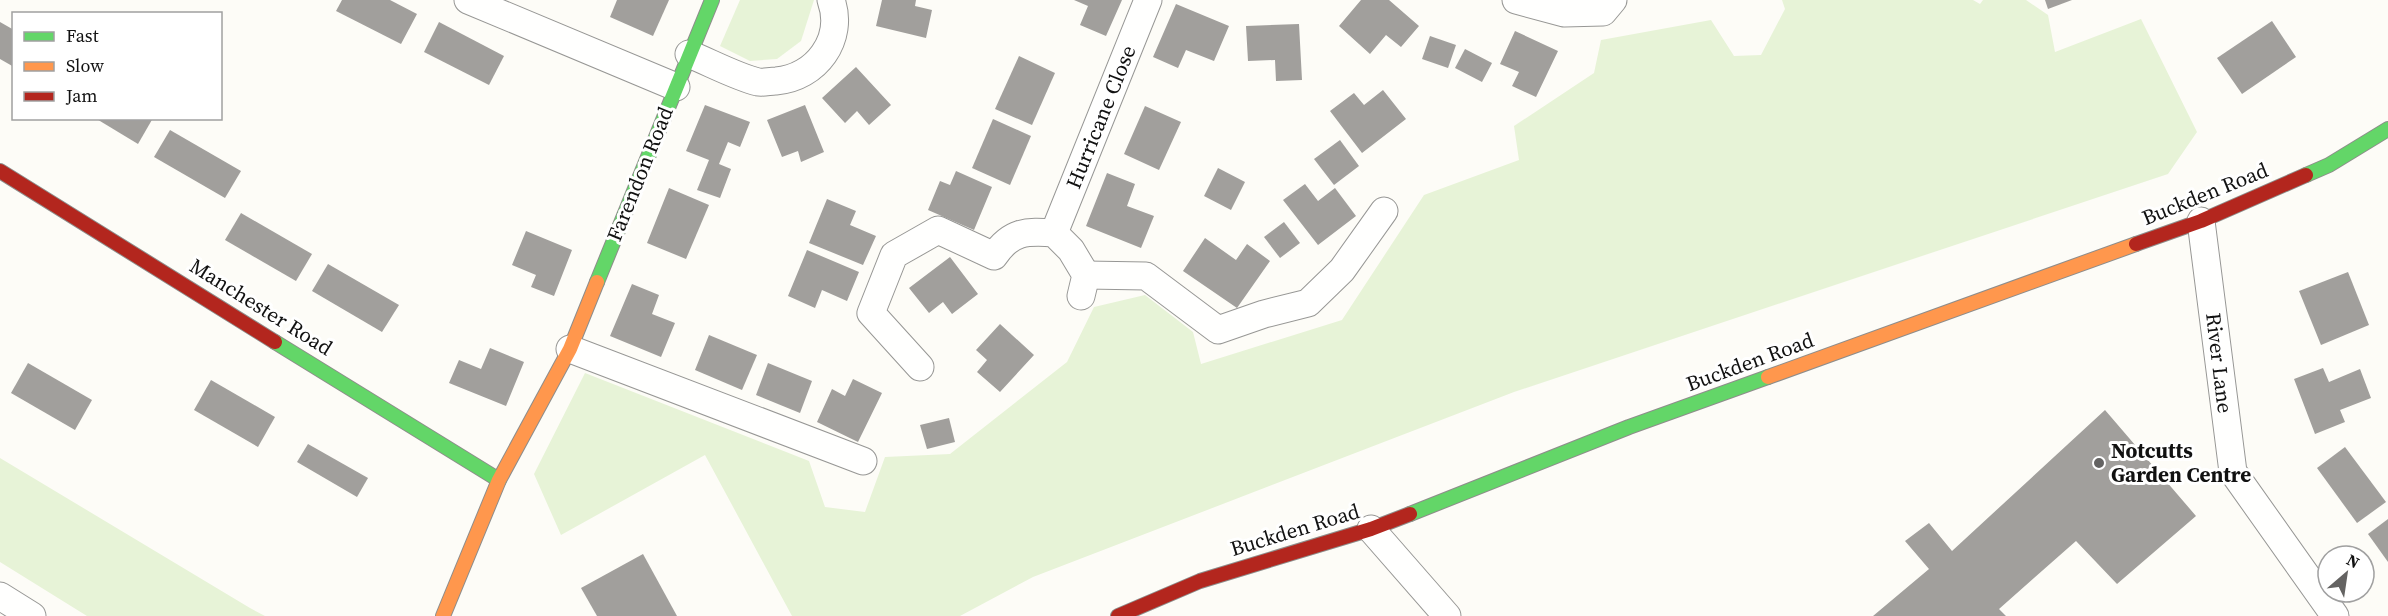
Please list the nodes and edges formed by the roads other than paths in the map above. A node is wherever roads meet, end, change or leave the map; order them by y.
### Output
1 (468, 0) edge
2 (712, 0) edge
3 (831, 0) edge
4 (1148, 0) edge
5 (1516, 0) edge
6 (1613, 0) edge
7 (689, 54) junction
8 (676, 87) junction
9 (2388, 129) edge
10 (0, 171) edge
11 (1384, 211) dead end
12 (2201, 221) junction
13 (1054, 233) junction
14 (570, 349) junction
15 (920, 367) dead end
16 (863, 461) dead end
17 (499, 480) junction
18 (1371, 529) junction
19 (0, 596) edge
20 (32, 616) edge
21 (443, 616) edge
22 (1118, 616) edge
23 (1447, 616) edge
24 (2335, 616) edge

1 - 8 street
2 - 7 main road, Farendon Road
3 - 7 street
4 - 13 street, Hurricane Close
5 - 6 street
7 - 8 main road, Farendon Road
8 - 14 main road, Farendon Road
9 - 12 main road, Buckden Road
10 - 17 main road, Manchester Road
11 - 13 street
12 - 18 main road, Buckden Road
12 - 24 street, River Lane
13 - 15 street
14 - 16 street
14 - 17 main road, Farendon Road
17 - 21 main road, Farendon Road
18 - 22 main road, Buckden Road
18 - 23 street
19 - 20 street

